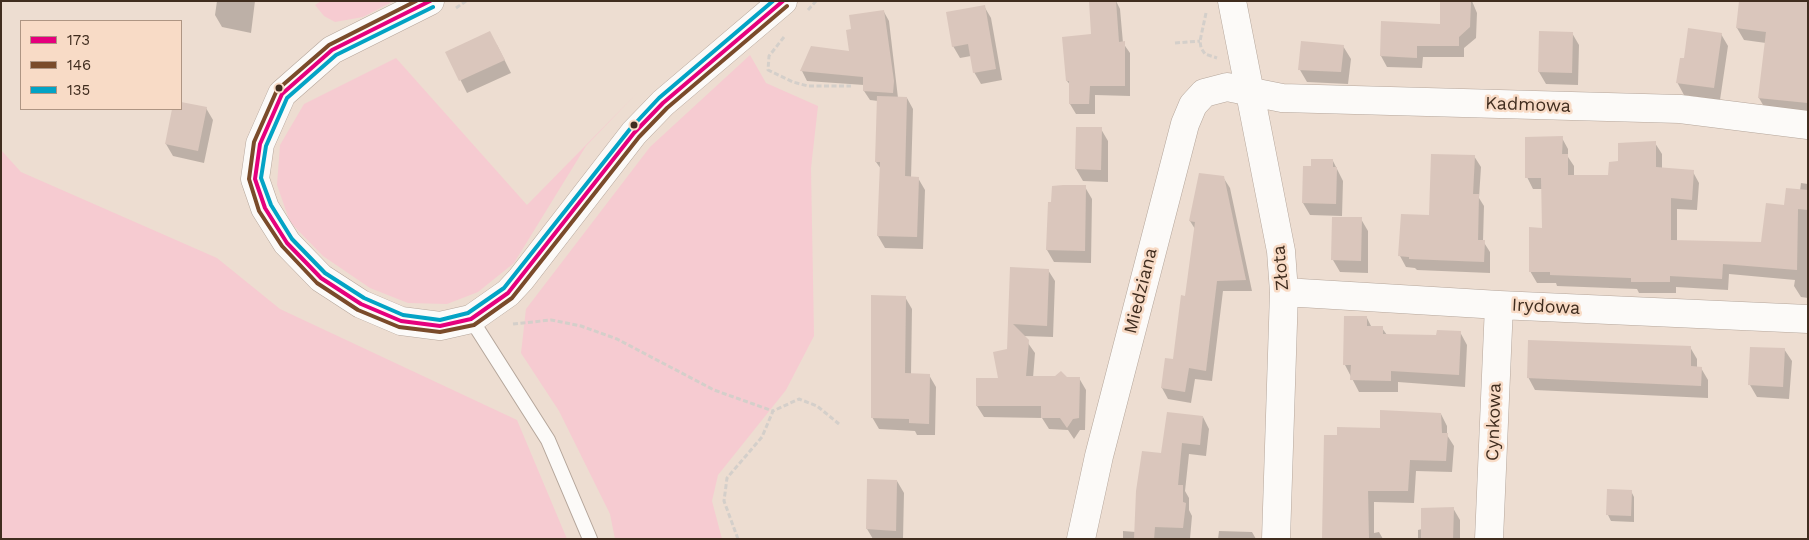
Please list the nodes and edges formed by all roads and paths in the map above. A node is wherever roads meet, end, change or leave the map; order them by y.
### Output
1 (430, 1) edge
2 (816, 1) edge
3 (1232, 1) edge
4 (794, 7) edge
5 (1206, 9) dead end
6 (790, 31) dead end
7 (1200, 41) junction
8 (1175, 43) dead end
9 (1220, 58) dead end
10 (851, 86) dead end
11 (1248, 91) junction
12 (1808, 125) edge
13 (1284, 292) junction
14 (1499, 305) junction
15 (1808, 319) edge
16 (477, 329) junction
17 (773, 411) junction
18 (839, 424) dead end
19 (590, 539) edge
20 (738, 539) edge
21 (1081, 539) edge
22 (1276, 539) edge
23 (1489, 539) edge

1 - 16 street
2 - 4 path
3 - 11 street, Złota
4 - 16 street
5 - 7 path
6 - 10 path
7 - 8 path
7 - 9 path
11 - 12 street, Kadmowa
11 - 13 street, Złota
11 - 21 street, Miedziana
13 - 14 street, Irydowa
13 - 22 street, Złota
14 - 15 street, Irydowa
14 - 23 street, Cynkowa
16 - 17 path
16 - 19 lane
17 - 18 path
17 - 20 path

